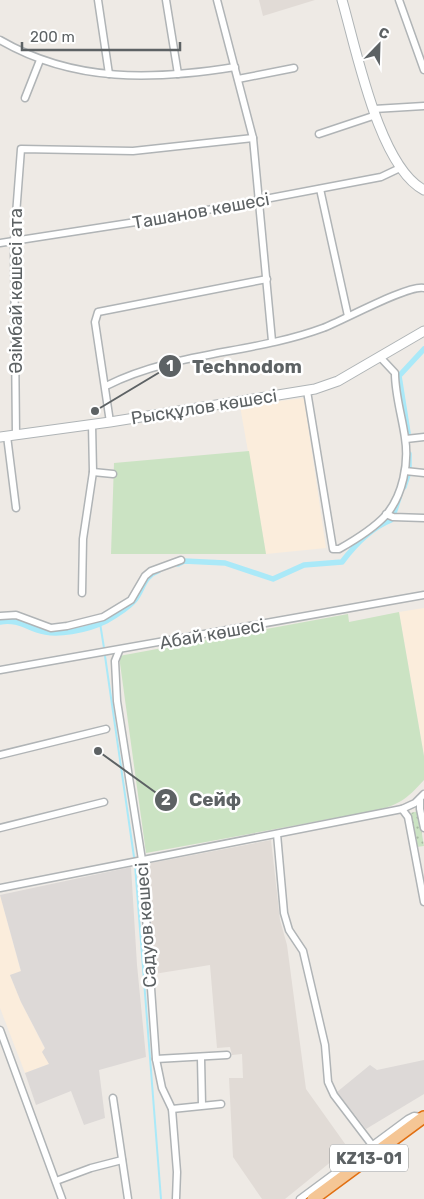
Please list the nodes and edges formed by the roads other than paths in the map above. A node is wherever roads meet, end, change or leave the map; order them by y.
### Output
1 (98, 0) edge
2 (166, 0) edge
3 (218, 0) edge
4 (342, 0) edge
5 (399, 0) edge
6 (0, 40) edge
7 (40, 60) junction
8 (235, 67) junction
9 (294, 68) dead end
10 (424, 70) edge
11 (109, 74) junction
12 (178, 74) junction
13 (238, 79) junction
14 (25, 98) dead end
15 (424, 106) edge
16 (375, 112) junction
17 (319, 134) dead end
18 (253, 138) junction
19 (400, 168) junction
20 (320, 190) junction
21 (424, 190) edge
22 (259, 201) junction
23 (14, 241) junction
24 (0, 243) edge
25 (267, 279) junction
26 (424, 288) edge
27 (348, 316) junction
28 (424, 331) edge
29 (272, 341) junction
30 (380, 357) junction
31 (106, 386) junction
32 (307, 391) junction
33 (110, 422) junction
34 (92, 424) junction
35 (8, 436) edge
36 (424, 436) edge
37 (406, 439) junction
38 (405, 471) junction
39 (93, 472) junction
40 (424, 473) edge
41 (113, 474) dead end
42 (16, 508) dead end
43 (386, 514) junction
44 (424, 518) edge
45 (181, 560) dead end
46 (82, 593) dead end
47 (424, 595) edge
48 (0, 616) edge
49 (119, 650) junction
50 (0, 670) edge
51 (106, 729) dead end
52 (0, 755) edge
53 (422, 796) edge
54 (104, 802) dead end
55 (406, 808) junction
56 (420, 812) junction
57 (0, 828) edge
58 (424, 828) edge
59 (277, 834) junction
60 (142, 860) junction
61 (0, 888) edge
62 (424, 902) edge
63 (0, 1030) edge
64 (3, 1047) edge
65 (227, 1055) dead end
66 (201, 1058) junction
67 (156, 1060) junction
68 (112, 1098) dead end
69 (221, 1104) dead end
70 (202, 1106) junction
71 (172, 1108) junction
72 (424, 1117) edge
73 (372, 1145) junction
74 (347, 1150) dead end
75 (354, 1159) junction
76 (122, 1160) junction
77 (56, 1181) junction
78 (62, 1199) edge
79 (128, 1199) edge
80 (176, 1199) edge
81 (300, 1199) edge
82 (313, 1199) edge

1 - 11 street
2 - 12 street
3 - 8 street
4 - 16 main road
5 - 10 street
6 - 7 street
7 - 11 street
7 - 14 street
8 - 12 street
8 - 13 street
9 - 13 street
11 - 12 street
13 - 18 street
15 - 16 street
16 - 17 street
16 - 19 main road
18 - 22 street
18 - 23 street, Әзімбай көшесі ата
19 - 20 street, Ташанов көшесі
19 - 21 main road
20 - 22 street, Ташанов көшесі
20 - 27 street
22 - 23 street, Ташанов көшесі
22 - 25 street
23 - 24 street, Ташанов көшесі
23 - 35 street, Әзімбай көшесі ата
25 - 29 street
25 - 31 street
26 - 27 street
27 - 29 street
28 - 30 main road, Рысқұлов көшесі
29 - 31 street
30 - 32 main road, Рысқұлов көшесі
30 - 37 street
31 - 33 street
32 - 33 main road, Рысқұлов көшесі
32 - 43 street
33 - 34 main road, Рысқұлов көшесі
34 - 35 main road, Рысқұлов көшесі
34 - 39 street
35 - 42 street, Әзімбай көшесі ата
36 - 37 street
37 - 38 street
38 - 40 street
38 - 43 street
39 - 41 street
39 - 46 street
43 - 44 street
45 - 48 street
47 - 49 street, Абай көшесі
49 - 50 street, Абай көшесі
49 - 60 street, Садуов көшесі
51 - 52 street
53 - 55 street
53 - 56 street
54 - 57 street
55 - 56 street
55 - 59 street
55 - 62 street
56 - 58 street
59 - 60 street
59 - 73 street
60 - 61 street
60 - 67 street, Садуов көшесі
63 - 64 street
64 - 77 street
65 - 66 street
66 - 67 street
66 - 70 street
67 - 71 street, Садуов көшесі
68 - 76 street
69 - 70 street
70 - 71 street
71 - 80 street, Садуов көшесі
72 - 73 street
72 - 82 highway, KZ13-01
73 - 75 street
74 - 75 street
75 - 81 street
76 - 77 street
76 - 79 street
77 - 78 street

